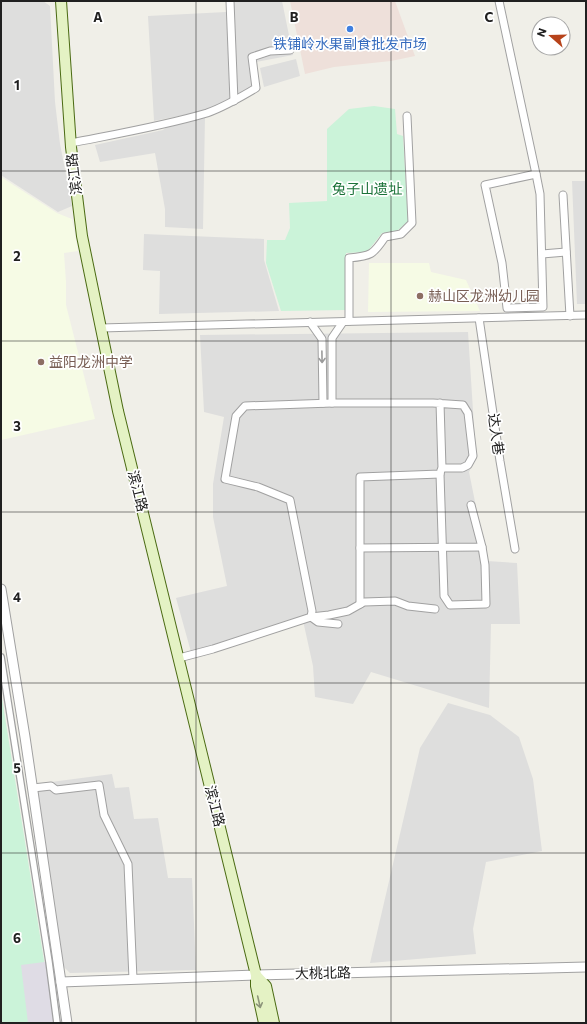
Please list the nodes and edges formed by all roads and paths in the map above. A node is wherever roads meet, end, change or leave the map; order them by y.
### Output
1 (61, 1) edge
2 (230, 1) edge
3 (499, 1) edge
4 (290, 50) dead end
5 (234, 101) junction
6 (407, 116) dead end
7 (71, 143) junction
8 (536, 174) junction
9 (563, 195) dead end
10 (566, 252) junction
11 (542, 254) junction
12 (586, 315) edge
13 (570, 316) junction
14 (479, 318) junction
15 (310, 322) junction
16 (346, 322) junction
17 (101, 328) junction
18 (332, 402) junction
19 (323, 403) junction
20 (440, 403) junction
21 (441, 471) junction
22 (471, 505) dead end
23 (443, 547) junction
24 (482, 547) junction
25 (360, 548) junction
26 (515, 549) dead end
27 (1, 589) edge
28 (360, 604) junction
29 (435, 609) dead end
30 (311, 617) junction
31 (338, 624) dead end
32 (1, 657) edge
33 (179, 658) junction
34 (32, 788) junction
35 (586, 967) edge
36 (256, 974) junction
37 (133, 979) junction
38 (61, 982) junction
39 (58, 1023) edge
40 (67, 1023) edge
41 (264, 1023) edge
42 (274, 1023) edge

1 - 7 main road, 滨江路
2 - 5 street
3 - 8 street
4 - 5 street
5 - 7 street
6 - 16 street
7 - 17 main road, 滨江路
8 - 11 street
8 - 11 street
9 - 10 street
10 - 11 street
10 - 13 street
12 - 13 street
13 - 14 street
14 - 16 street
14 - 26 street, 达人巷
15 - 16 street
15 - 17 street
15 -> 19 street
16 - 18 street
17 - 33 main road, 滨江路
18 - 19 street
18 - 20 street
19 - 30 street
20 - 21 street
20 - 21 street
21 - 23 street
21 - 25 street
22 - 24 street
23 - 24 street
23 - 24 street
23 - 25 street
25 - 28 street
27 - 34 street
28 - 29 street
28 - 30 street
30 - 31 street
30 - 33 street
32 - 39 street
33 - 36 main road, 滨江路
34 - 37 street
34 - 38 street
35 - 36 street, 大桃北路
36 - 37 street, 大桃北路
36 -> 41 main road, 滨江路
36 - 42 main road, 滨江路
37 - 38 street, 大桃北路
38 - 40 street

